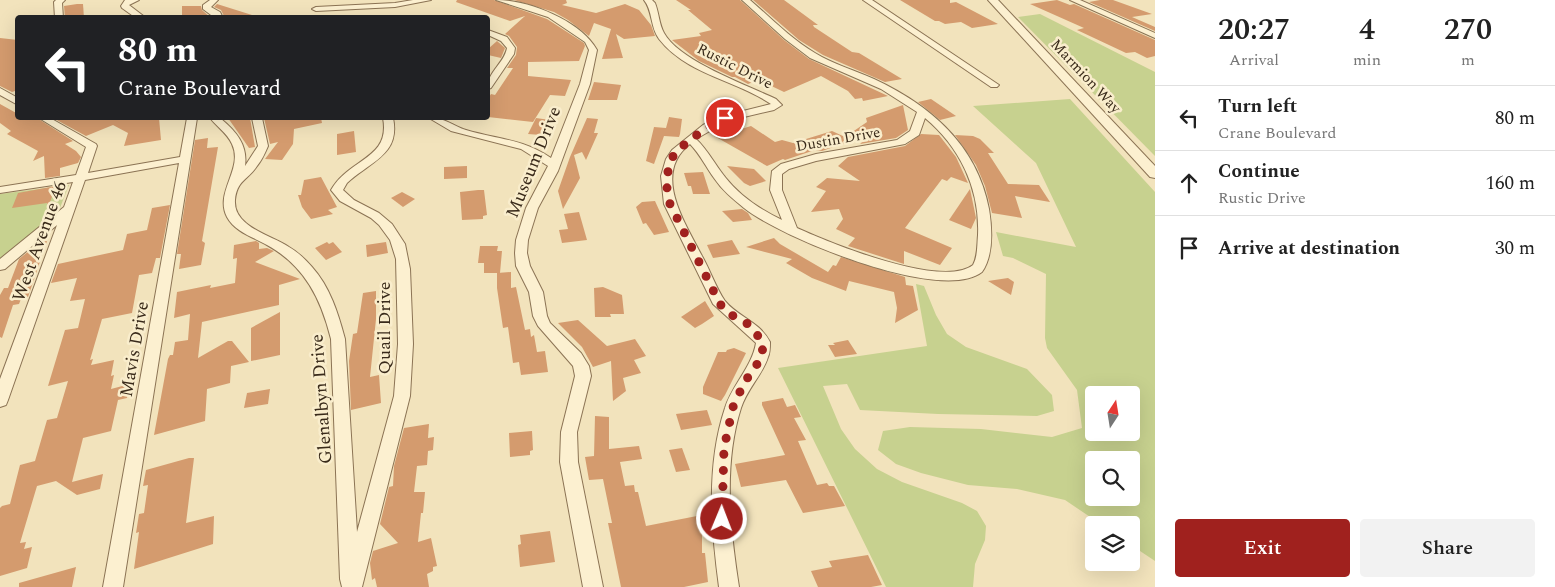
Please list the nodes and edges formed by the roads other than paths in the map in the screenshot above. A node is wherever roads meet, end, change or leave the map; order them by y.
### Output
1 (61, 0) edge
2 (135, 0) edge
3 (214, 0) edge
4 (427, 0) edge
5 (500, 0) edge
6 (648, 0) edge
7 (746, 0) edge
8 (867, 0) edge
9 (992, 0) edge
10 (1074, 0) edge
11 (316, 9) dead end
12 (59, 15) edge
13 (138, 15) edge
14 (218, 15) edge
15 (490, 33) edge
16 (1155, 36) edge
17 (490, 83) edge
18 (994, 86) dead end
19 (0, 91) edge
20 (15, 100) edge
21 (922, 112) junction
22 (47, 120) edge
23 (192, 120) edge
24 (217, 120) edge
25 (256, 120) edge
26 (388, 120) edge
27 (438, 120) edge
28 (690, 139) junction
29 (185, 159) junction
30 (554, 165) junction
31 (1155, 174) edge
32 (81, 177) junction
33 (236, 182) junction
34 (0, 190) edge
35 (69, 209) junction
36 (792, 232) junction
37 (0, 266) edge
38 (0, 400) edge
39 (112, 587) edge
40 (351, 587) edge
41 (592, 587) edge
42 (728, 587) edge

1 - 12 street
2 - 13 street
3 - 14 street
4 - 11 street
5 - 30 street, Museum Drive
6 - 28 street, Rustic Drive
7 - 21 street
8 - 18 street
9 - 31 street, Marmion Way
10 - 16 street
15 - 17 street
19 - 20 street
21 - 36 street, Dustin Drive
21 - 36 street
22 - 32 street, West Avenue 46
23 - 29 street, Mavis Drive
24 - 33 street, Glenalbyn Drive
25 - 33 street
26 - 40 street, Quail Drive
27 - 30 street
28 - 36 street
28 - 42 street
29 - 32 street
29 - 39 street, Mavis Drive
30 - 41 street, Museum Drive
32 - 34 street
32 - 35 street, West Avenue 46
33 - 40 street, Glenalbyn Drive
35 - 37 street
35 - 38 street, West Avenue 46

